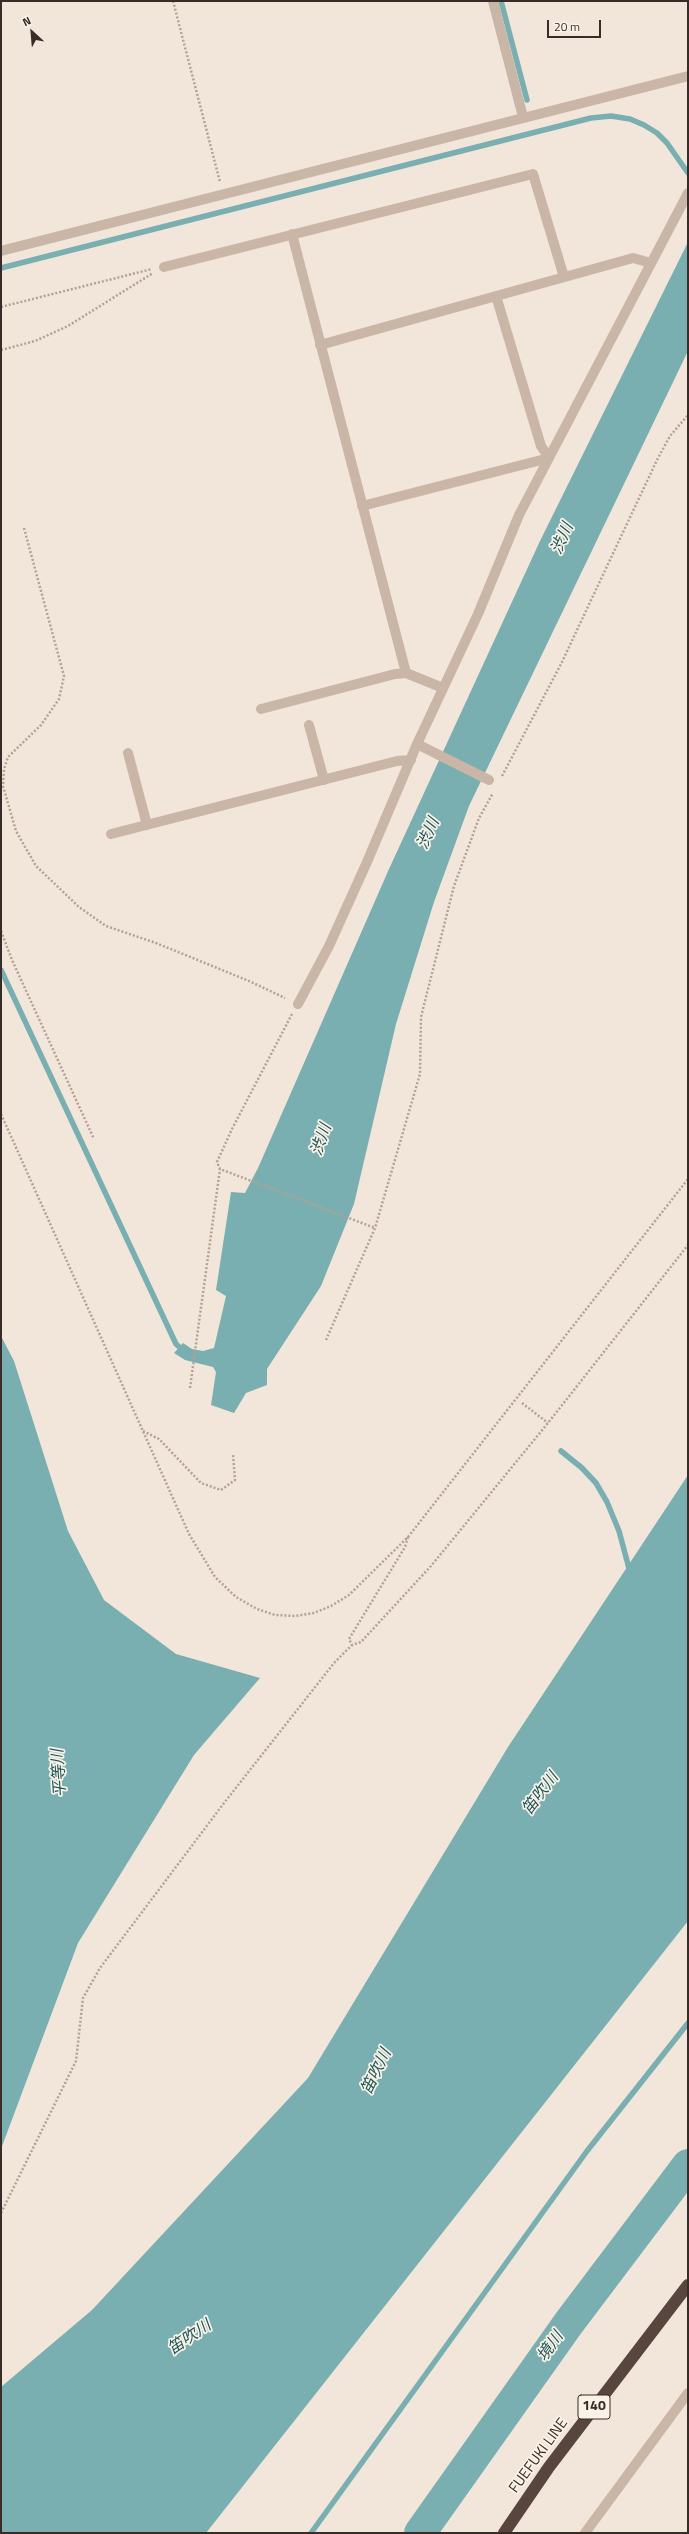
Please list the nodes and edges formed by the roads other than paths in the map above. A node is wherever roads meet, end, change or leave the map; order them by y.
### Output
1 (493, 1) edge
2 (688, 76) edge
3 (523, 117) junction
4 (688, 194) edge
5 (292, 234) junction
6 (1, 251) edge
7 (651, 263) junction
8 (164, 266) road end
9 (564, 278) junction
10 (496, 296) junction
11 (320, 345) junction
12 (549, 458) junction
13 (362, 506) junction
14 (406, 673) junction
15 (443, 688) junction
16 (261, 709) dead end
17 (309, 725) dead end
18 (422, 746) junction
19 (128, 753) dead end
20 (411, 760) junction
21 (324, 780) junction
22 (489, 780) dead end
23 (147, 825) junction
24 (111, 834) dead end
25 (298, 1004) road end
26 (688, 2285) edge
27 (688, 2393) edge
28 (504, 2533) edge
29 (585, 2533) edge

1 - 3 street
2 - 3 street
3 - 6 street
4 - 7 street
5 - 8 street
5 - 9 street
5 - 11 street
7 - 9 street
7 - 12 street
9 - 10 street
10 - 11 street
10 - 12 street
11 - 13 street
12 - 13 street
12 - 15 street
13 - 14 street
14 - 15 street
14 - 16 street
15 - 18 street
17 - 21 street
18 - 20 street
18 - 22 street
19 - 23 street
20 - 21 street
20 - 25 street
21 - 23 street
23 - 24 street
26 - 28 highway, FUEFUKI LINE / 140
27 - 29 street

